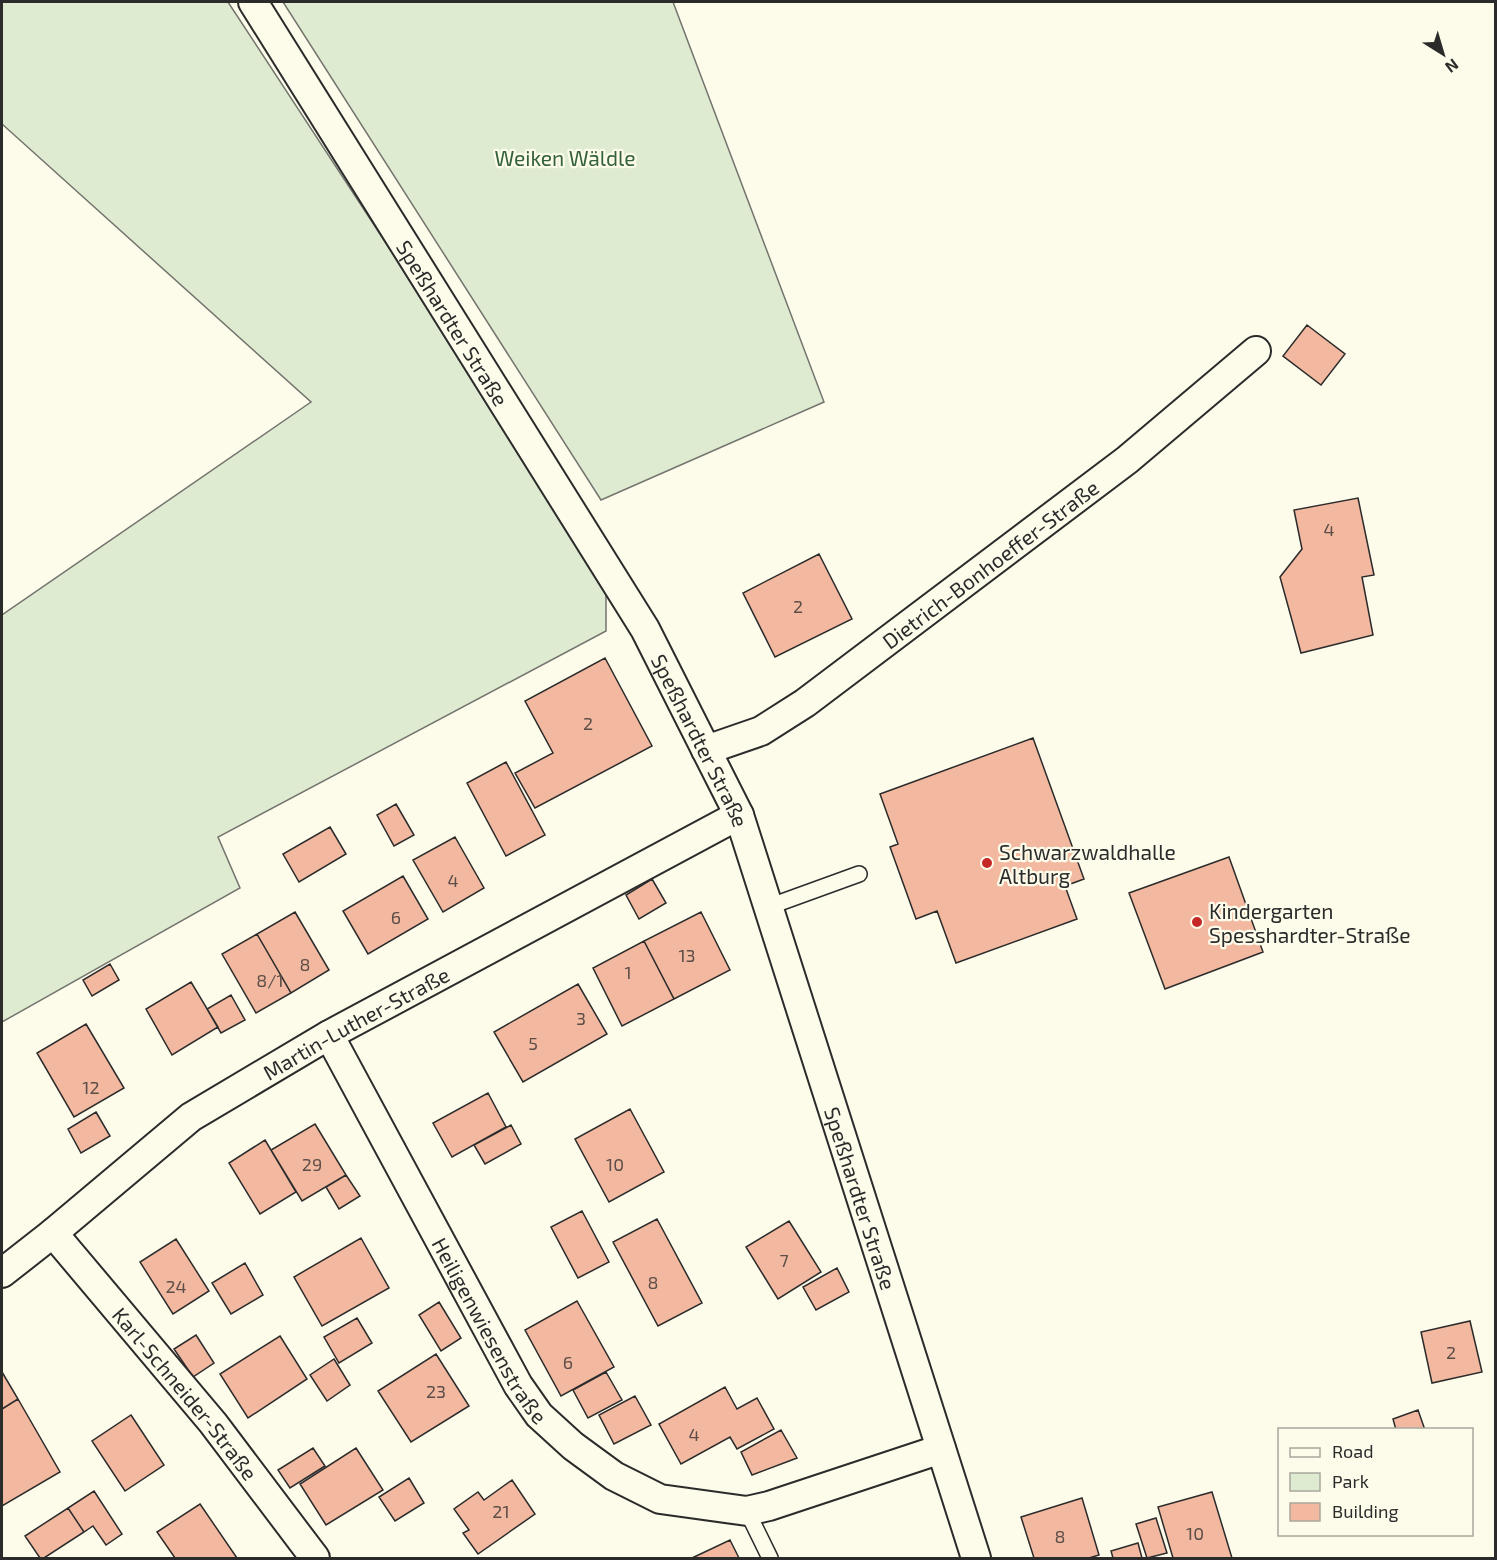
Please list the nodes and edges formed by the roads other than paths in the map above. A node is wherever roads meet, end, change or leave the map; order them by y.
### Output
1 (253, 2) edge
2 (1256, 351) dead end
3 (706, 750) junction
4 (739, 815) junction
5 (859, 874) dead end
6 (768, 907) junction
7 (329, 1035) junction
8 (53, 1233) junction
9 (2, 1273) edge
10 (941, 1449) junction
11 (747, 1511) junction
12 (315, 1558) edge
13 (770, 1558) edge
14 (976, 1558) edge

1 - 3 street, Speßhardter Straße
2 - 3 street, Dietrich-Bonhoeffer-Straße
3 - 4 street, Speßhardter Straße
4 - 6 street, Speßhardter Straße
4 - 7 street, Martin-Luther-Straße
5 - 6 lane
6 - 10 street, Speßhardter Straße
7 - 8 street, Martin-Luther-Straße
7 - 11 street, Heiligenwiesenstraße
8 - 9 street, Martin-Luther-Straße
8 - 12 street, Karl-Schneider-Straße
10 - 11 street, Heiligenwiesenstraße
10 - 14 street, Speßhardter Straße
11 - 13 lane

